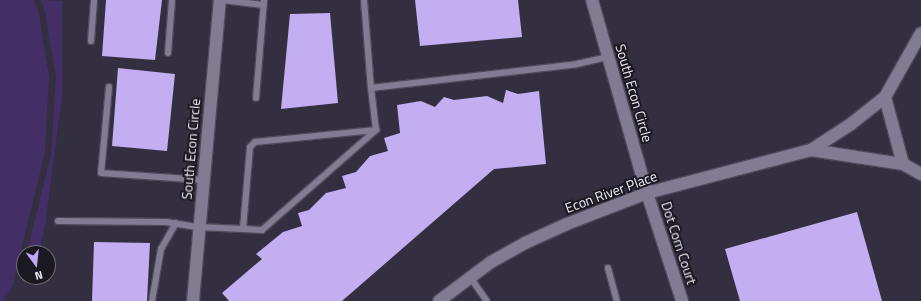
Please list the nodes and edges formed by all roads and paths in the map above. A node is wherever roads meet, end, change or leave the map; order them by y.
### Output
1 (94, 0) edge
2 (172, 0) edge
3 (221, 0) edge
4 (364, 0) edge
5 (592, 0) edge
6 (264, 2) edge
7 (921, 33) edge
8 (91, 41) dead end
9 (168, 53) dead end
10 (608, 57) junction
11 (109, 87) dead end
12 (372, 88) junction
13 (885, 97) junction
14 (256, 98) dead end
15 (376, 130) junction
16 (811, 150) junction
17 (903, 164) junction
18 (921, 174) edge
19 (204, 180) junction
20 (647, 194) junction
21 (58, 221) dead end
22 (176, 223) junction
23 (199, 227) junction
24 (243, 229) junction
25 (608, 268) dead end
26 (470, 277) junction
27 (152, 301) edge
28 (193, 301) edge
29 (439, 301) edge
30 (487, 301) edge
31 (617, 301) edge
32 (682, 301) edge

1 - 8 lane
2 - 9 lane
3 - 6 lane
3 - 19 street, South Econ Circle
4 - 12 lane
5 - 10 street, South Econ Circle
6 - 14 lane
7 - 13 street
10 - 12 lane
10 - 20 street, South Econ Circle
11 - 19 lane
12 - 15 lane
13 - 16 street
13 - 17 street
15 - 24 lane
15 - 24 lane
16 - 17 street
16 - 20 street, Econ River Place
17 - 18 street
19 - 23 street, South Econ Circle
20 - 26 street, Econ River Place
20 - 32 street, Dot Com Court
21 - 22 lane
22 - 23 lane
22 - 27 lane
23 - 24 lane
23 - 28 street, South Econ Circle
25 - 31 lane
26 - 29 street, Econ River Place
26 - 30 lane

